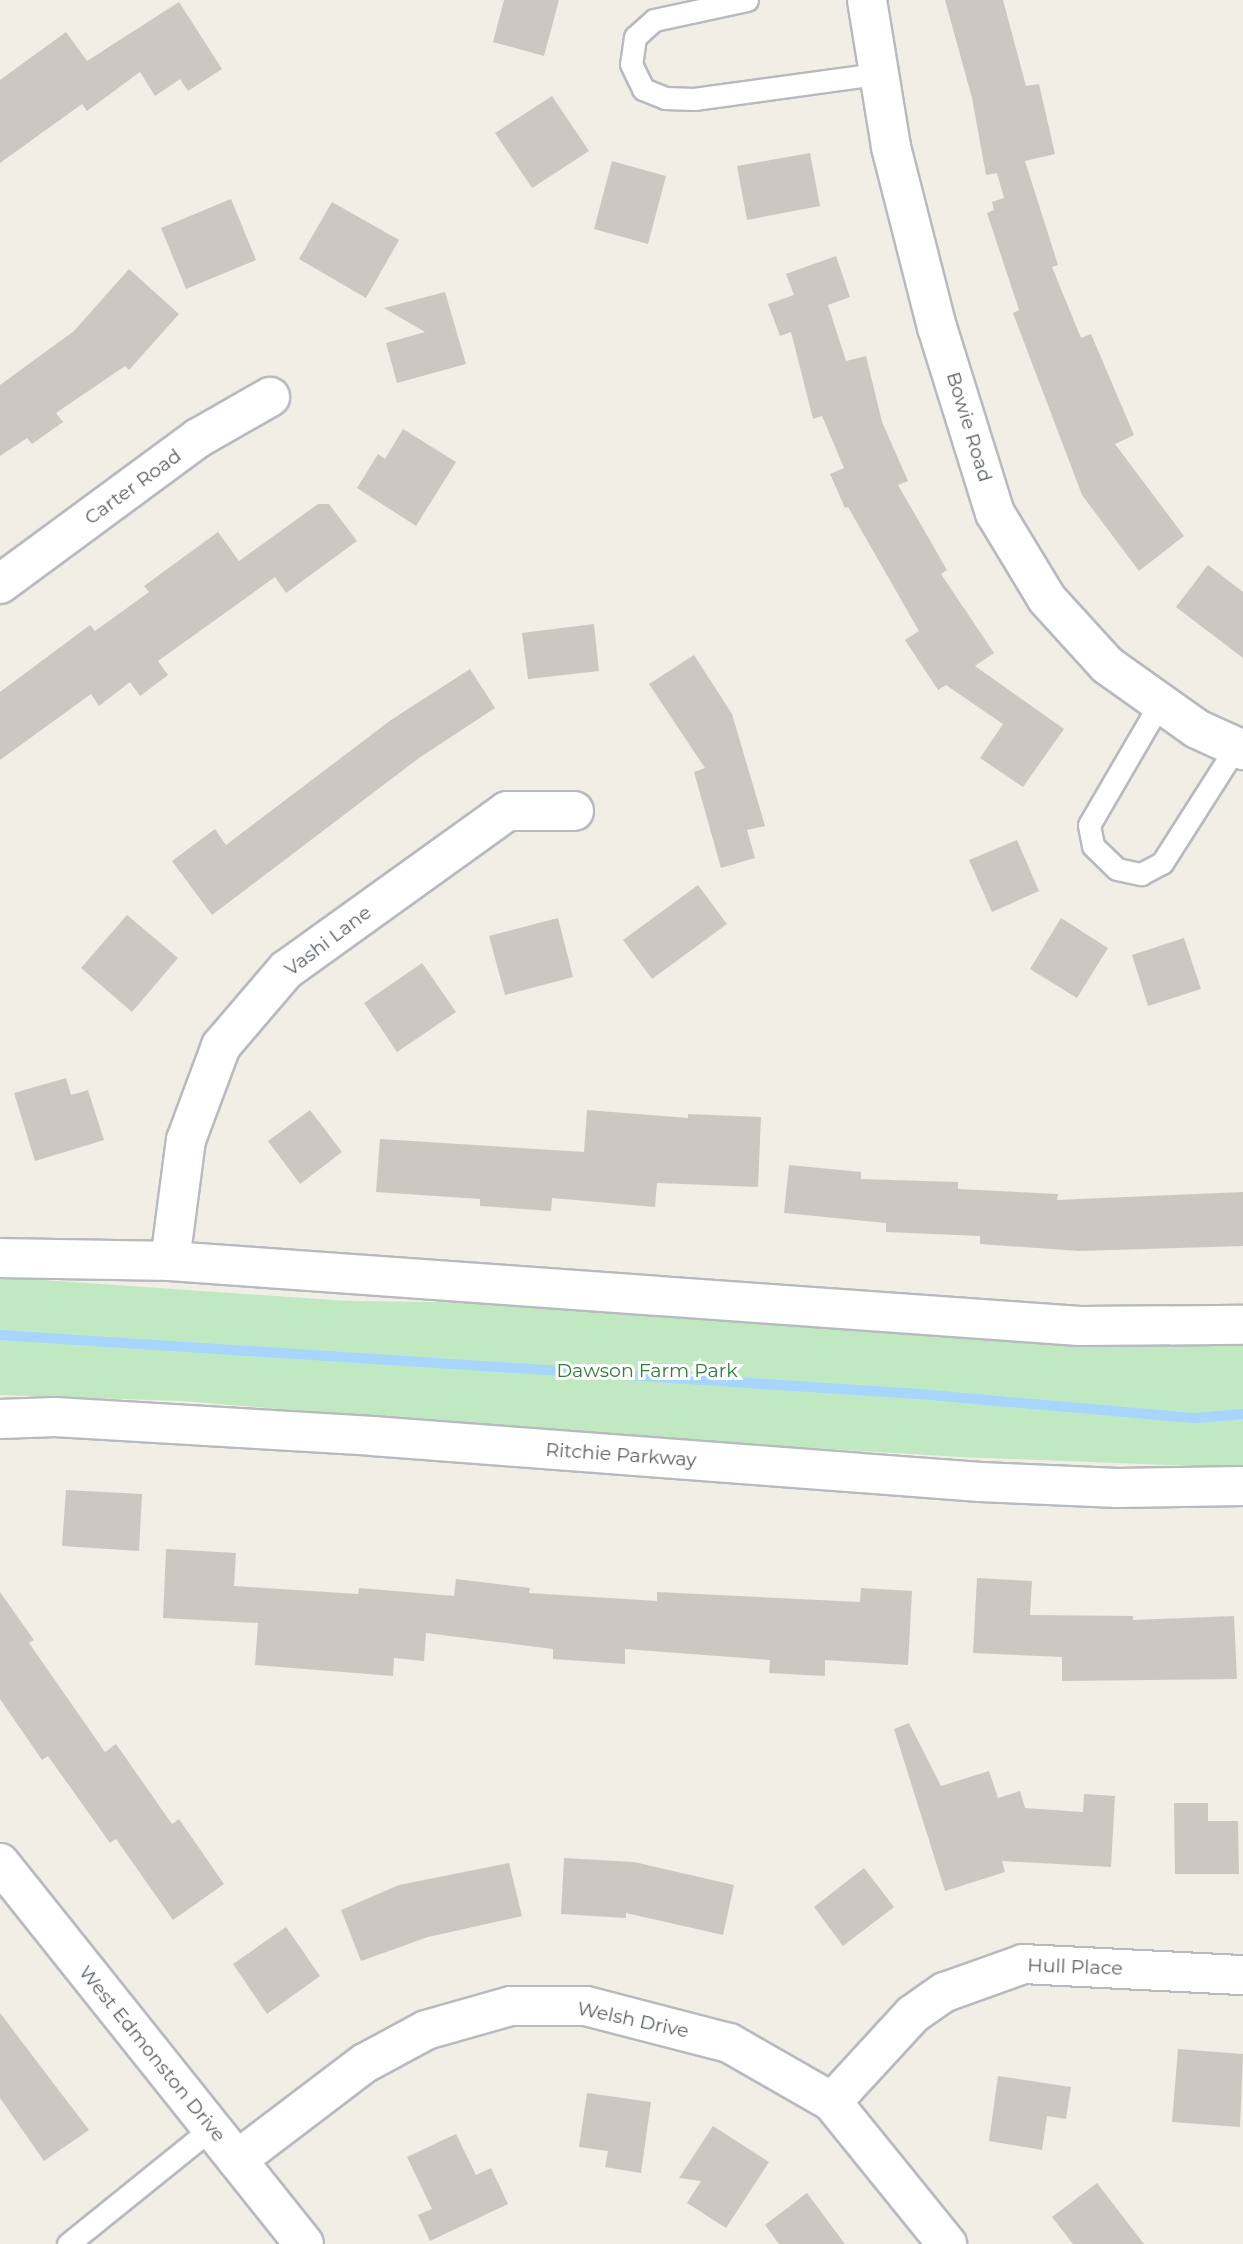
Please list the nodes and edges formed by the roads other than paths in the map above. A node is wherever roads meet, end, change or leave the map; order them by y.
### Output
1 (747, 0) edge
2 (867, 0) edge
3 (877, 74) junction
4 (270, 397) dead end
5 (0, 584) edge
6 (1160, 703) junction
7 (1240, 748) edge
8 (574, 811) dead end
9 (0, 1258) edge
10 (170, 1261) junction
11 (1243, 1325) edge
12 (0, 1419) edge
13 (1243, 1486) edge
14 (0, 1864) edge
15 (1243, 1975) edge
16 (832, 2102) junction
17 (212, 2129) junction
18 (237, 2160) junction
19 (68, 2244) edge
20 (304, 2244) edge
21 (947, 2244) edge

1 - 3 lane
2 - 3 street, Bowie Road
3 - 6 street, Bowie Road
4 - 5 street, Carter Road
6 - 7 street, Bowie Road
6 - 7 lane
8 - 10 street, Vashi Lane
9 - 10 street
10 - 11 street
12 - 13 street, Ritchie Parkway
14 - 17 street, West Edmonston Drive
15 - 16 street, Hull Place
16 - 18 street, Welsh Drive
16 - 21 street, Welsh Drive
17 - 18 street, West Edmonston Drive
17 - 19 lane
18 - 20 street, West Edmonston Drive

